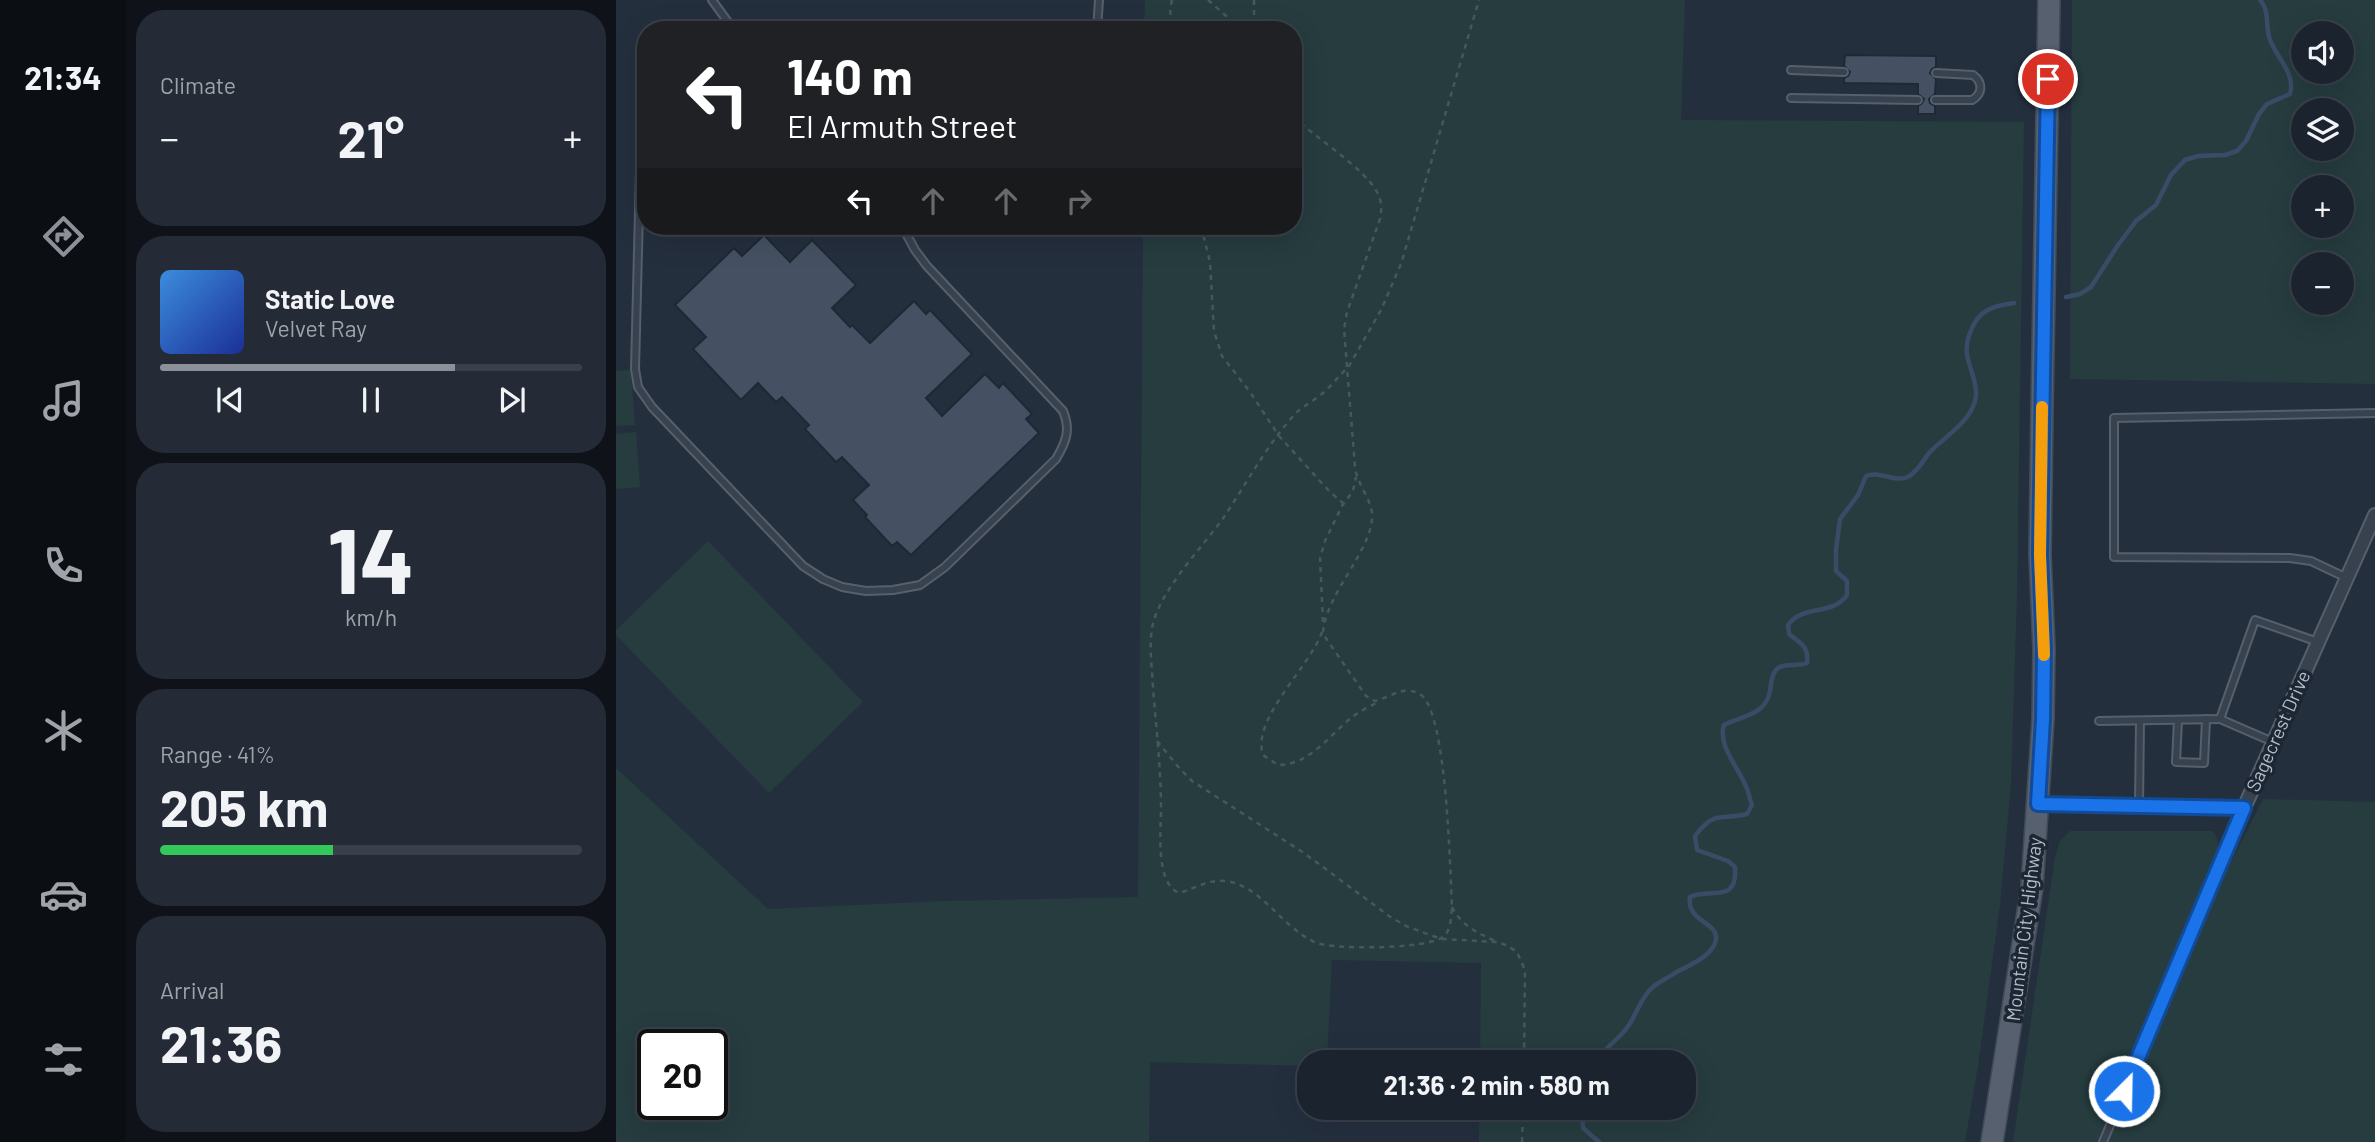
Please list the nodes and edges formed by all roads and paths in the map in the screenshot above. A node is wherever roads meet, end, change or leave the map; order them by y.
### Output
1 (712, 0) edge
2 (1099, 0) edge
3 (1172, 0) edge
4 (1208, 0) edge
5 (1479, 0) edge
6 (2049, 0) edge
7 (1256, 1) edge
8 (727, 21) edge
9 (1098, 21) edge
10 (1171, 21) edge
11 (1232, 21) edge
12 (1255, 21) edge
13 (1791, 71) dead end
14 (1844, 72) dead end
15 (1936, 73) dead end
16 (1791, 97) dead end
17 (1918, 100) dead end
18 (1935, 100) dead end
19 (1302, 125) edge
20 (637, 235) edge
21 (907, 235) edge
22 (1203, 235) edge
23 (1346, 370) junction
24 (2375, 413) edge
25 (1279, 436) junction
26 (1356, 475) junction
27 (1343, 503) junction
28 (2374, 519) edge
29 (2347, 578) junction
30 (1324, 628) junction
31 (2318, 642) junction
32 (1385, 698) junction
33 (2206, 719) junction
34 (2220, 719) junction
35 (2178, 720) junction
36 (2140, 721) junction
37 (2099, 722) dead end
38 (1157, 741) junction
39 (2273, 742) junction
40 (2038, 804) junction
41 (2140, 806) junction
42 (2244, 808) junction
43 (1452, 907) junction
44 (1441, 939) junction
45 (1498, 942) junction
46 (1524, 1050) edge
47 (1523, 1120) edge
48 (1522, 1142) edge
49 (1992, 1142) edge
50 (2103, 1142) edge

1 - 8 lane
2 - 9 lane
3 - 10 path
4 - 11 path
5 - 23 path
6 - 40 main road, Mountain City Highway
7 - 12 path
13 - 14 lane
15 - 18 lane
16 - 17 lane
19 - 23 path
20 - 21 lane
22 - 25 path
23 - 25 path
23 - 26 path
24 - 29 lane
25 - 27 path
25 - 38 path
26 - 27 path
26 - 30 path
27 - 30 path
28 - 29 street, Sagecrest Drive
29 - 31 street, Sagecrest Drive
30 - 32 path
30 - 32 path
31 - 34 lane
31 - 39 street, Sagecrest Drive
32 - 43 path
33 - 34 lane
33 - 35 lane
33 - 35 lane
34 - 39 lane
35 - 36 lane
36 - 37 lane
36 - 41 lane
38 - 44 path
38 - 44 path
39 - 42 street, Sagecrest Drive
40 - 41 street
40 - 49 main road, Mountain City Highway
41 - 42 street
42 - 50 lane, Sagecrest Drive
43 - 44 path
43 - 45 path
44 - 45 path
45 - 46 path
47 - 48 path

